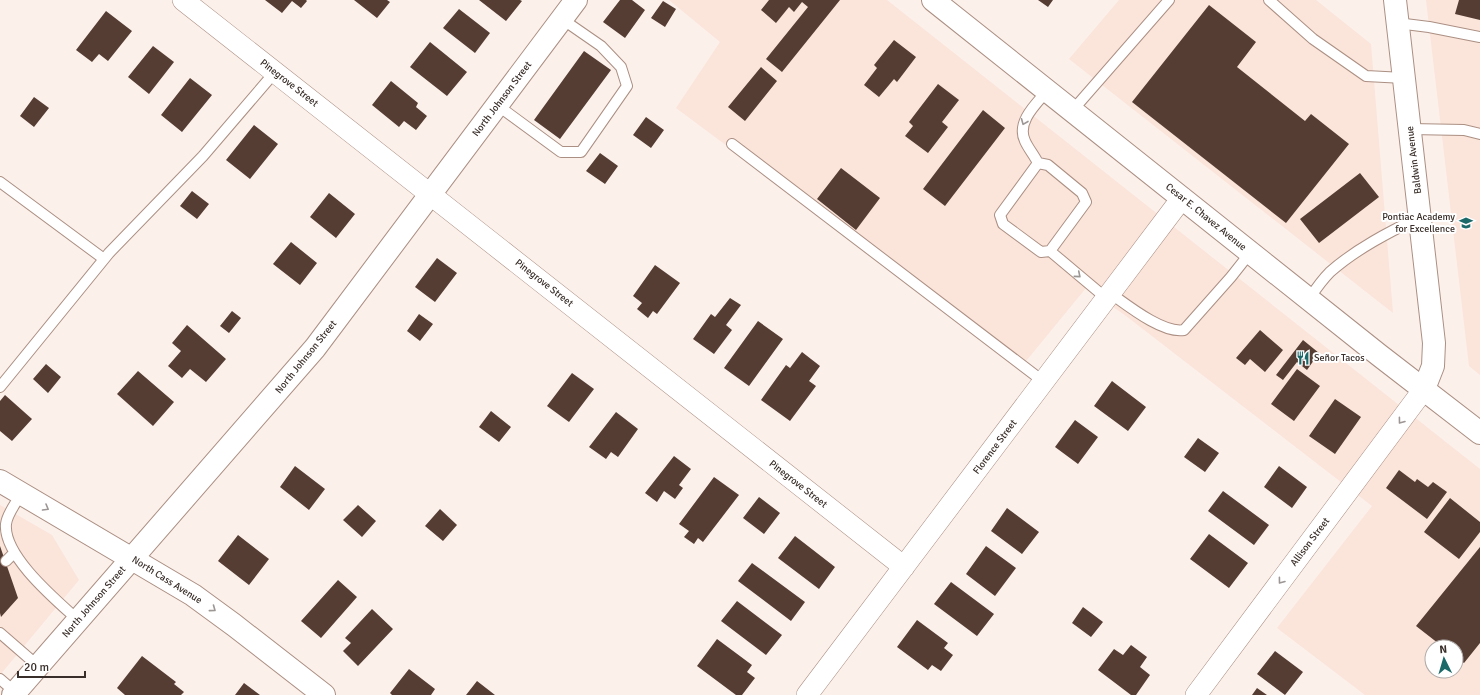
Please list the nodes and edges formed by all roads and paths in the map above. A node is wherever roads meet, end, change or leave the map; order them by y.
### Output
1 (183, 0) edge
2 (933, 0) edge
3 (1169, 0) edge
4 (1269, 0) edge
5 (1394, 0) edge
6 (571, 5) edge
7 (1397, 23) junction
8 (1480, 37) edge
9 (274, 72) junction
10 (1404, 78) junction
11 (1047, 91) junction
12 (497, 105) junction
13 (1072, 111) junction
14 (1410, 129) junction
15 (1480, 134) edge
16 (732, 144) dead end
17 (1038, 163) junction
18 (0, 182) edge
19 (431, 194) junction
20 (1182, 198) junction
21 (1420, 217) junction
22 (1050, 251) junction
23 (1250, 253) junction
24 (104, 259) junction
25 (1108, 296) junction
26 (1309, 299) junction
27 (1044, 382) junction
28 (0, 387) edge
29 (1424, 389) junction
30 (1480, 433) edge
31 (0, 481) edge
32 (21, 494) junction
33 (14, 553) junction
34 (132, 558) junction
35 (6, 561) dead end
36 (904, 567) junction
37 (78, 620) junction
38 (0, 633) edge
39 (38, 666) junction
40 (9, 689) edge
41 (324, 695) edge
42 (807, 695) edge
43 (1196, 695) edge

1 - 9 street, Pinegrove Street
2 - 11 main road, Cesar E. Chavez Avenue
3 - 13 lane
4 - 10 lane
5 - 7 main road, Baldwin Avenue
6 - 12 main road, North Johnson Street
6 - 12 lane
7 - 8 lane
7 - 10 main road, Baldwin Avenue
9 - 19 street, Pinegrove Street
9 - 24 lane
10 - 14 main road, Baldwin Avenue
11 - 13 main road, Cesar E. Chavez Avenue
11 -> 17 lane
12 - 19 main road, North Johnson Street
13 - 20 main road, Cesar E. Chavez Avenue
14 - 15 lane
14 - 21 main road, Baldwin Avenue
16 - 27 lane
17 - 22 lane
17 - 22 lane
18 - 24 lane
19 - 34 main road, North Johnson Street
19 - 36 street, Pinegrove Street
20 - 23 main road, Cesar E. Chavez Avenue
20 - 25 street, Florence Street
21 - 26 lane
21 - 29 main road, Baldwin Avenue
22 -> 25 lane
23 - 25 lane
23 - 26 main road, Cesar E. Chavez Avenue
24 - 28 lane
25 - 27 street, Florence Street
26 - 29 main road, Cesar E. Chavez Avenue
27 - 36 street, Florence Street
29 - 30 main road, Cesar E. Chavez Avenue
29 -> 43 street, Allison Street
31 - 32 main road, North Cass Avenue
32 - 33 lane
32 -> 34 main road, North Cass Avenue
33 - 35 lane
33 - 37 lane
34 - 37 main road, North Johnson Street
34 -> 41 main road, North Cass Avenue
36 - 42 street, Florence Street
37 - 39 main road, North Johnson Street
38 - 39 lane
39 - 40 main road, North Johnson Street

